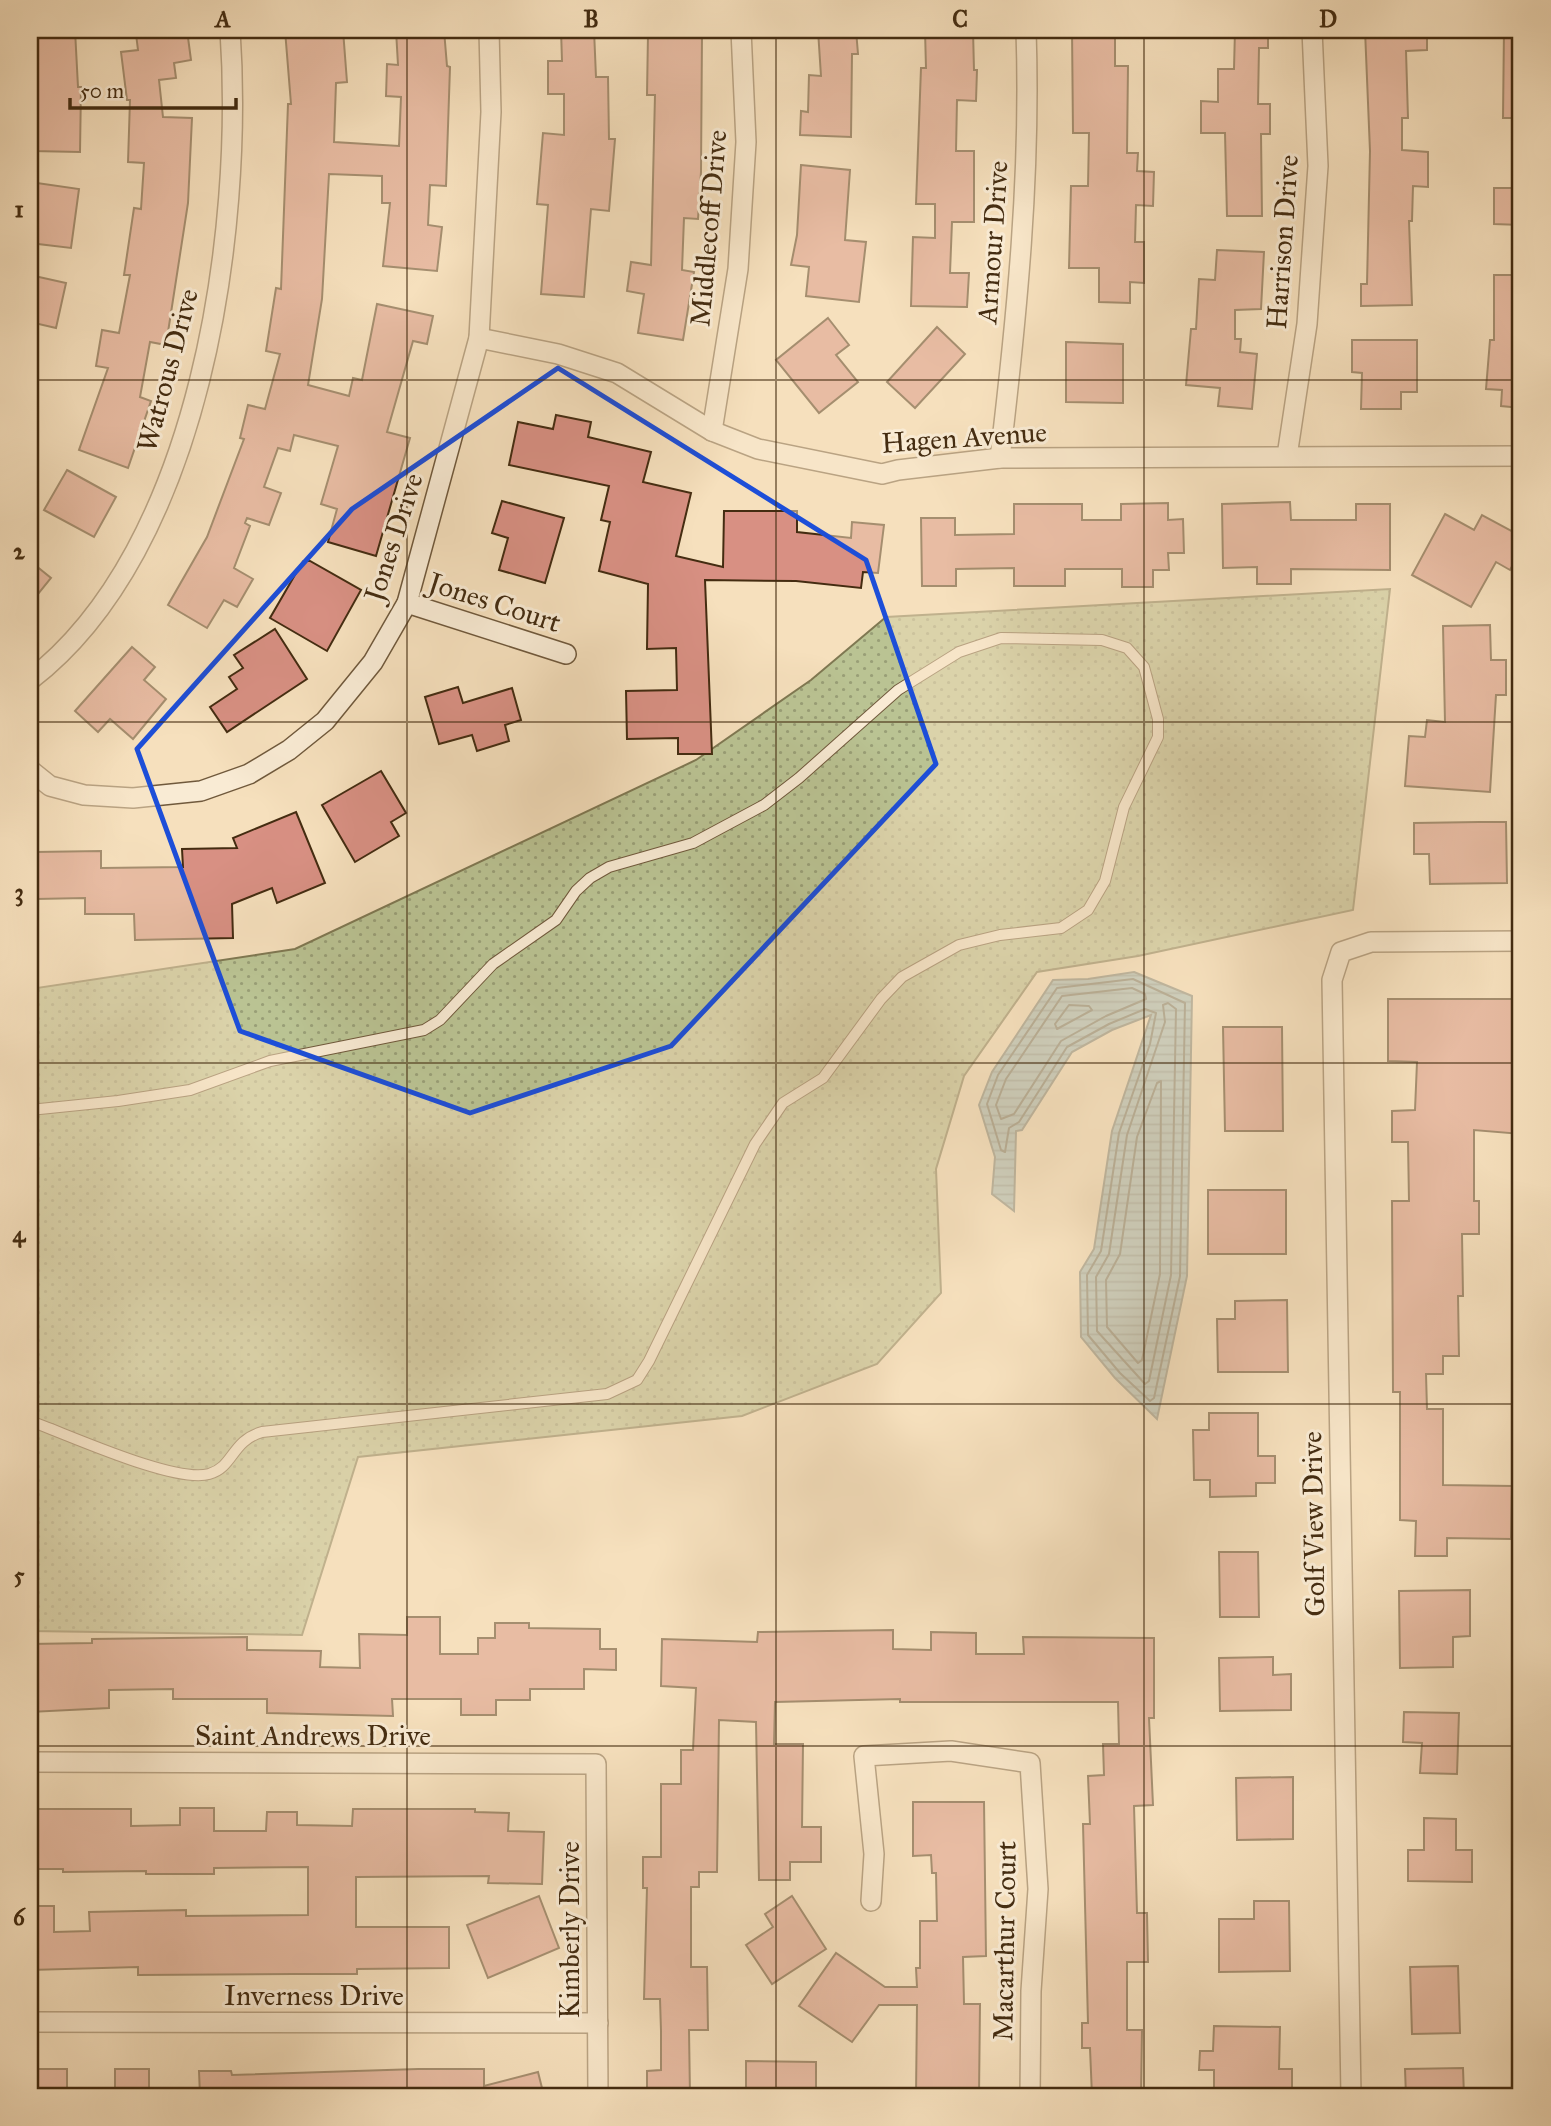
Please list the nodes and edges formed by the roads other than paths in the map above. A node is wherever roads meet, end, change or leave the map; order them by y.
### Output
1 (230, 30) edge
2 (489, 30) edge
3 (741, 30) edge
4 (1026, 30) edge
5 (1312, 30) edge
6 (479, 338) junction
7 (712, 431) junction
8 (1287, 456) junction
9 (1521, 456) edge
10 (1000, 458) junction
11 (407, 603) junction
12 (566, 654) dead end
13 (30, 680) edge
14 (30, 770) edge
15 (1521, 941) edge
16 (30, 1110) edge
17 (30, 1421) edge
18 (30, 1762) edge
19 (596, 1764) joint
20 (871, 1901) dead end
21 (30, 2022) edge
22 (598, 2023) junction
23 (598, 2096) edge
24 (1030, 2096) edge
25 (1351, 2096) edge

1 - 13 street, Watrous Drive
2 - 6 street, Jones Drive
3 - 7 street, Middlecoff Drive
4 - 10 street, Armour Drive
5 - 8 street, Harrison Drive
6 - 7 street, Hagen Avenue
6 - 11 street, Jones Drive
7 - 10 street, Hagen Avenue
8 - 9 street, Hagen Avenue
8 - 10 street, Hagen Avenue
11 - 12 street, Jones Court
11 - 14 street, Jones Drive
15 - 25 street, Golf View Drive
16 - 17 lane
18 - 19 street, Saint Andrews Drive
19 - 22 street, Kimberly Drive
20 - 24 street, Macarthur Court
21 - 22 street, Inverness Drive
22 - 23 street, Kimberly Drive

